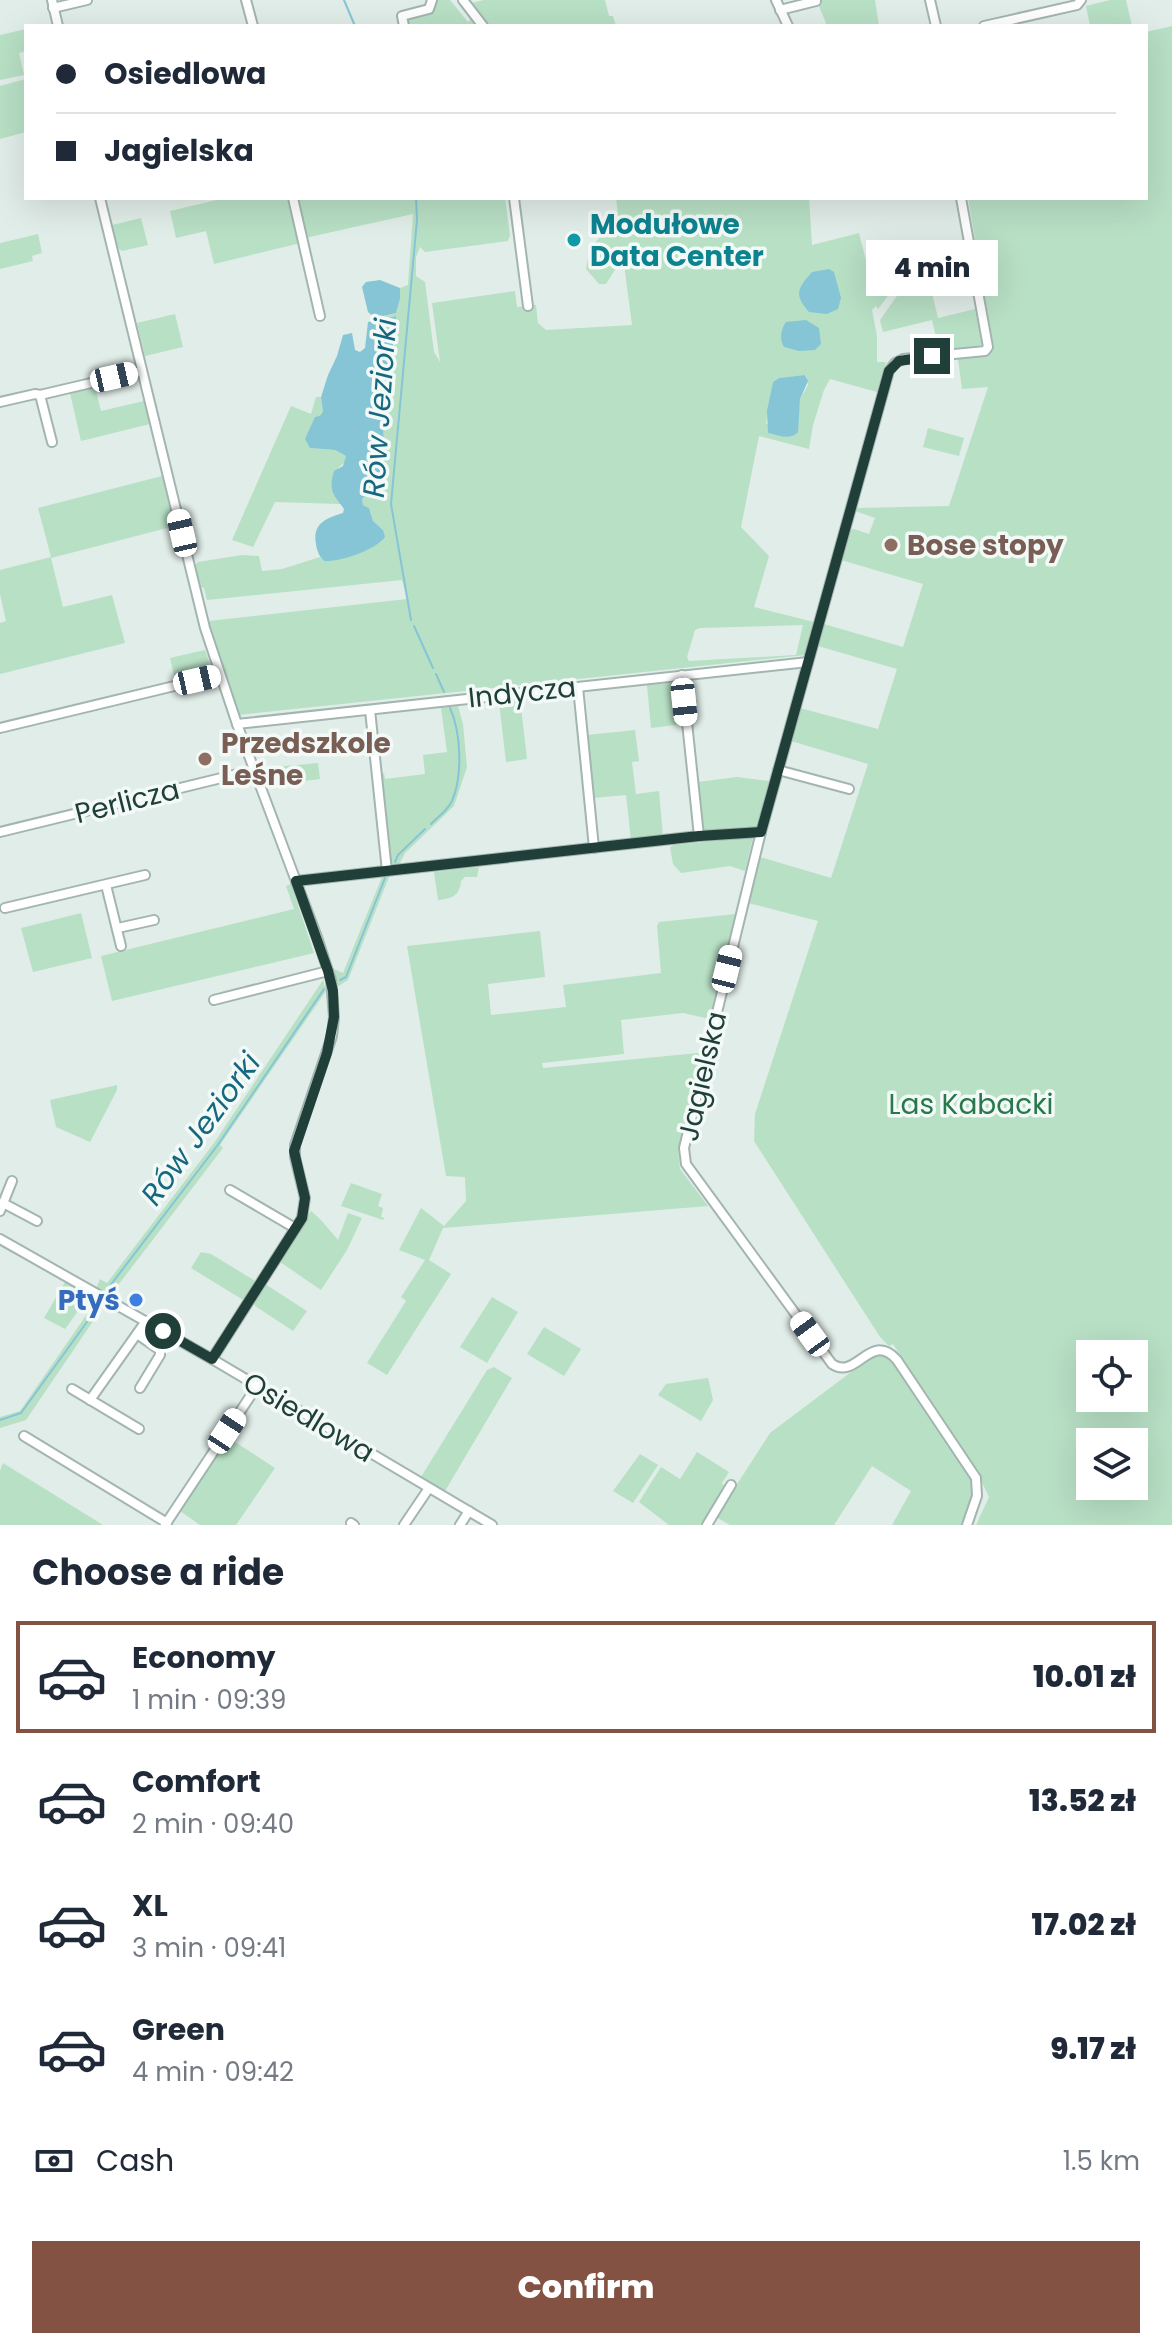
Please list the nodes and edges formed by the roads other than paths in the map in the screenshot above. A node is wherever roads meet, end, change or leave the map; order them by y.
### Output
1 (87, 0) edge
2 (246, 0) edge
3 (432, 0) edge
4 (463, 0) edge
5 (776, 0) edge
6 (930, 0) edge
7 (1081, 0) edge
8 (816, 1) edge
9 (52, 4) edge
10 (780, 10) junction
11 (57, 24) edge
12 (252, 24) edge
13 (404, 24) edge
14 (481, 24) edge
15 (787, 24) edge
16 (936, 24) edge
17 (993, 24) edge
18 (100, 200) edge
19 (293, 200) edge
20 (514, 200) edge
21 (961, 200) edge
22 (528, 306) dead end
23 (320, 316) dead end
24 (142, 371) junction
25 (40, 395) junction
26 (0, 402) edge
27 (52, 442) dead end
28 (808, 662) junction
29 (220, 675) junction
30 (682, 675) junction
31 (578, 687) junction
32 (370, 710) junction
33 (237, 724) junction
34 (0, 728) edge
35 (254, 770) junction
36 (778, 770) junction
37 (849, 789) dead end
38 (0, 832) edge
39 (761, 832) junction
40 (699, 836) junction
41 (594, 848) junction
42 (387, 871) junction
43 (145, 875) dead end
44 (296, 881) junction
45 (106, 885) junction
46 (5, 908) dead end
47 (154, 920) dead end
48 (118, 928) junction
49 (121, 946) dead end
50 (328, 971) junction
51 (214, 1000) dead end
52 (12, 1181) dead end
53 (230, 1190) dead end
54 (2, 1207) edge
55 (37, 1221) dead end
56 (292, 1227) junction
57 (0, 1239) edge
58 (146, 1321) junction
59 (137, 1334) junction
60 (212, 1359) junction
61 (257, 1386) junction
62 (140, 1388) dead end
63 (72, 1389) dead end
64 (90, 1400) junction
65 (139, 1429) dead end
66 (24, 1436) dead end
67 (731, 1485) dead end
68 (429, 1488) junction
69 (469, 1511) junction
70 (166, 1524) edge
71 (404, 1525) edge
72 (460, 1525) edge
73 (492, 1525) edge
74 (707, 1525) edge
75 (967, 1525) edge

1 - 9 street
2 - 12 street
3 - 13 street
4 - 14 street
5 - 10 street
6 - 16 street
7 - 17 street
8 - 10 street
9 - 11 street
10 - 15 street
18 - 24 street
19 - 23 street
20 - 22 street
21 - 28 street, Jagielska
24 - 25 street
24 - 29 street
25 - 26 street
25 - 27 street
28 - 30 street, Indycza
28 - 36 street, Jagielska
29 - 33 street
29 - 34 street
30 - 31 street, Indycza
30 - 40 street
31 - 32 street, Indycza
31 - 41 street
32 - 33 street, Indycza
32 - 42 street
33 - 35 street
35 - 38 street, Perlicza
35 - 44 street
36 - 37 street
36 - 39 street, Jagielska
39 - 40 street
39 - 75 street, Jagielska
40 - 41 street
41 - 42 street
42 - 44 street
43 - 45 street
44 - 50 street
45 - 46 street
45 - 48 street
47 - 48 street
48 - 49 street
50 - 51 street
50 - 56 street
52 - 54 street
53 - 56 street
54 - 55 street
56 - 60 street
57 - 58 street, Osiedlowa
58 - 59 street
58 - 60 street, Osiedlowa
59 - 62 street
59 - 64 street
60 - 61 street, Osiedlowa
61 - 68 street, Osiedlowa
61 - 70 street
63 - 64 street
64 - 65 street
66 - 70 street
67 - 74 street
68 - 69 street, Osiedlowa
68 - 71 street
69 - 72 street
69 - 73 street, Osiedlowa

